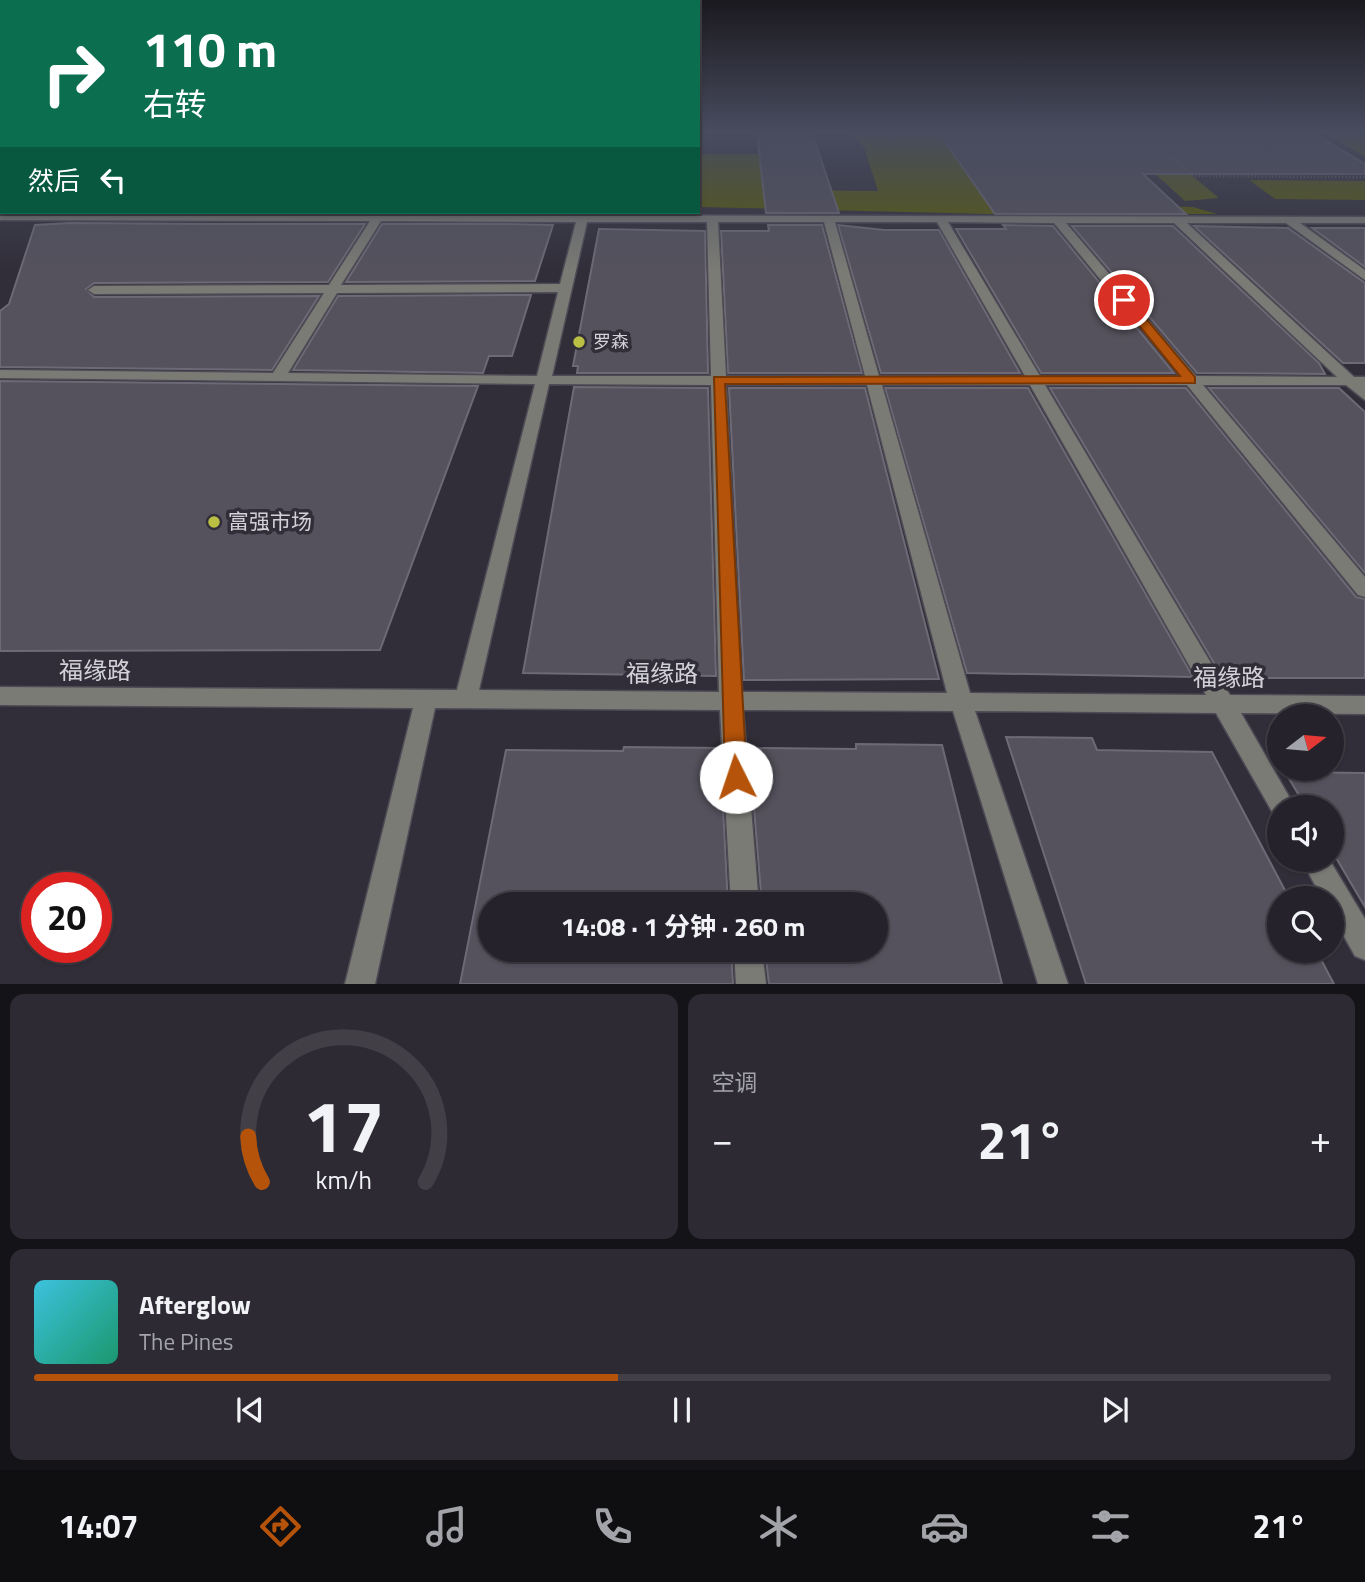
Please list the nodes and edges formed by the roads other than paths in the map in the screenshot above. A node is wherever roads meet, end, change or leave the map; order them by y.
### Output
1 (543, 215) edge
2 (0, 217) edge
3 (377, 218) junction
4 (583, 219) junction
5 (712, 219) junction
6 (829, 219) junction
7 (941, 219) junction
8 (1057, 219) junction
9 (1177, 220) junction
10 (1289, 220) junction
11 (1365, 220) edge
12 (1365, 276) edge
13 (333, 288) junction
14 (566, 288) junction
15 (94, 290) dead end
16 (0, 374) edge
17 (278, 377) junction
18 (541, 380) junction
19 (719, 380) junction
20 (873, 380) junction
21 (1034, 380) junction
22 (1191, 380) junction
23 (1357, 381) edge
24 (1365, 395) edge
25 (1365, 590) edge
26 (0, 696) edge
27 (426, 699) junction
28 (466, 699) junction
29 (731, 701) junction
30 (961, 702) junction
31 (1222, 704) junction
32 (1365, 705) edge
33 (1276, 795) edge
34 (1322, 872) edge
35 (744, 892) edge
36 (1365, 946) edge
37 (749, 962) edge
38 (360, 984) edge
39 (751, 984) edge
40 (1052, 984) edge

1 - 3 street
1 - 4 street
2 - 3 street
3 - 13 street
4 - 5 street
4 - 14 street
5 - 6 street
5 - 19 street
6 - 7 street
6 - 20 street
7 - 8 street
7 - 21 street
8 - 9 street
8 - 22 street
9 - 10 street
9 - 23 street
10 - 11 street
10 - 12 street
13 - 14 street
13 - 15 street
13 - 17 street
14 - 18 street
16 - 17 street
17 - 18 street
18 - 19 street
18 - 28 street
19 - 20 street
19 - 29 street
20 - 21 street
20 - 30 street
21 - 22 street
21 - 31 street
22 - 23 street
22 - 25 street
23 - 24 street
26 - 27 street, 福缘路
27 - 28 street, 福缘路
27 - 38 street
28 - 29 street, 福缘路
29 - 30 street, 福缘路
29 - 35 street
30 - 31 street, 福缘路
30 - 40 street
31 - 32 street, 福缘路
31 - 33 street
34 - 36 street
37 - 39 street

